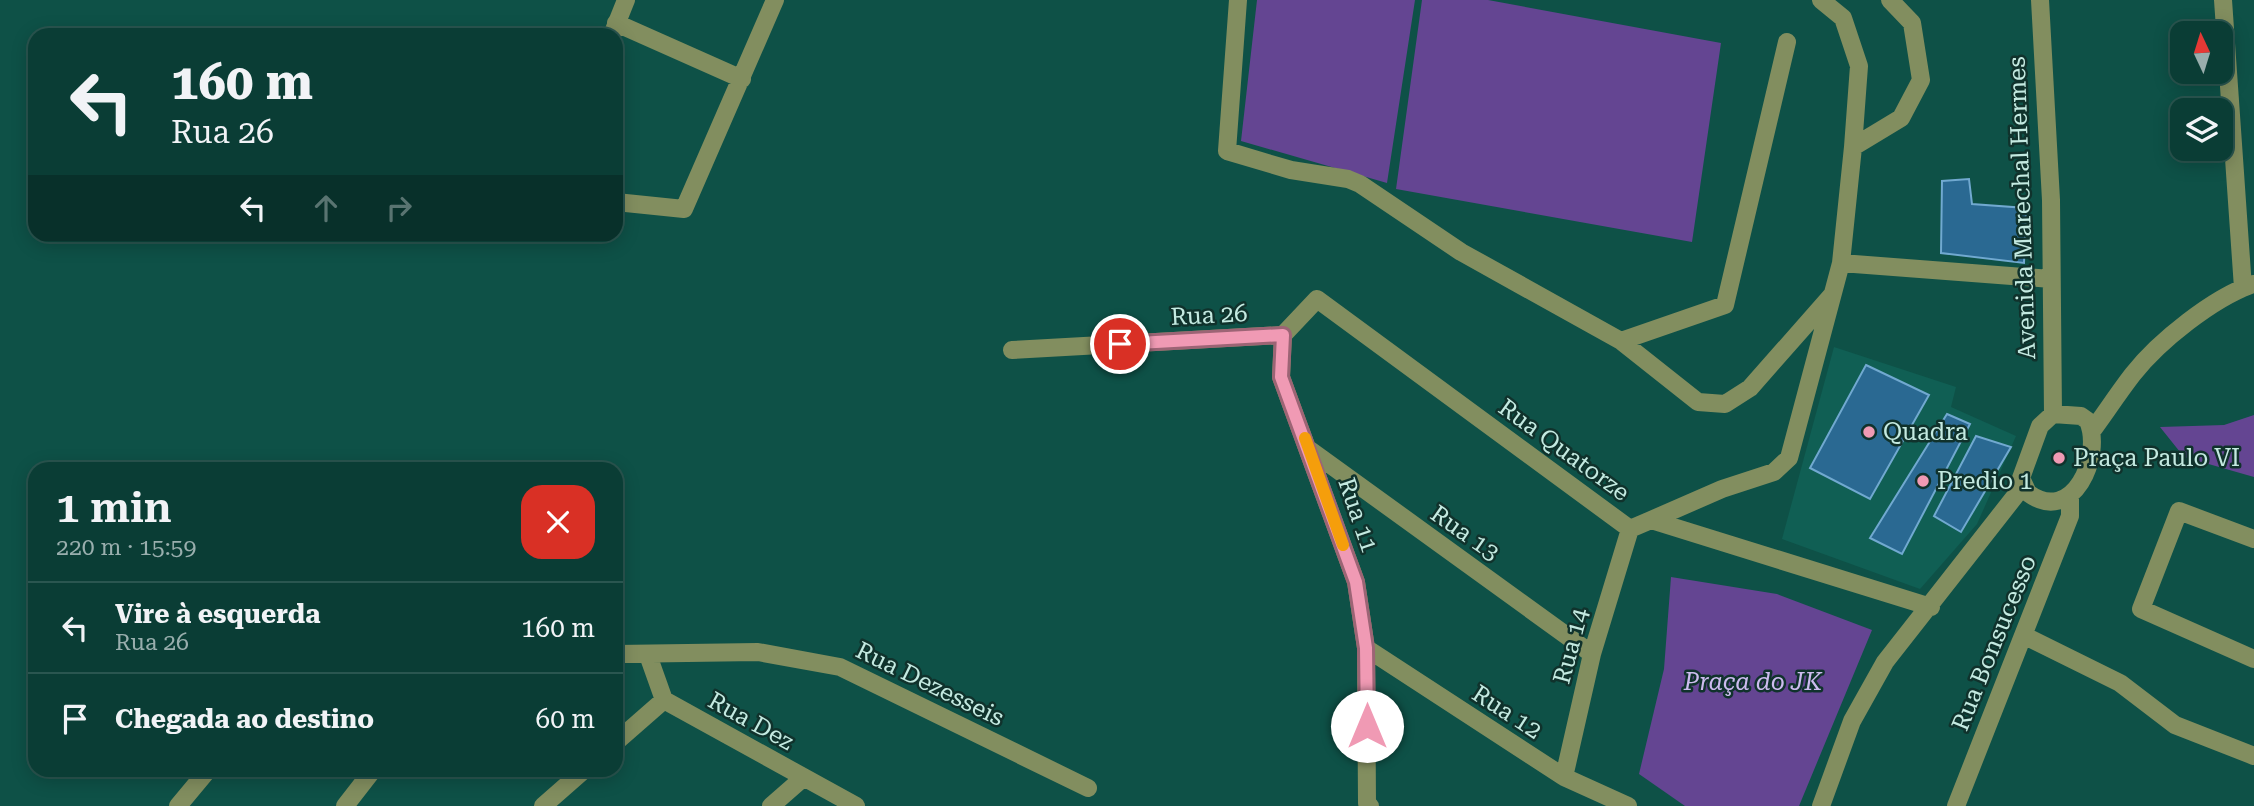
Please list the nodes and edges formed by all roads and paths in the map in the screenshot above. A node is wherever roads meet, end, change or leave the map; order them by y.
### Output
1 (626, 0) edge
2 (775, 0) edge
3 (1238, 0) edge
4 (1821, 0) edge
5 (1890, 0) edge
6 (2040, 0) edge
7 (2222, 0) edge
8 (614, 28) edge
9 (623, 33) edge
10 (1787, 42) dead end
11 (742, 79) junction
12 (1853, 147) junction
13 (623, 203) edge
14 (1841, 264) junction
15 (2050, 279) junction
16 (2248, 286) edge
17 (1832, 295) junction
18 (1283, 335) junction
19 (1621, 341) junction
20 (1012, 350) dead end
21 (2053, 414) junction
22 (2092, 431) junction
23 (1310, 450) junction
24 (2023, 486) junction
25 (2070, 497) junction
26 (1651, 520) junction
27 (1630, 529) junction
28 (2254, 539) edge
29 (1931, 607) junction
30 (2025, 636) junction
31 (1366, 648) junction
32 (623, 654) edge
33 (1592, 654) junction
34 (648, 655) junction
35 (2254, 659) edge
36 (664, 700) junction
37 (623, 736) edge
38 (2254, 756) edge
39 (202, 777) edge
40 (368, 777) edge
41 (576, 777) edge
42 (1564, 777) junction
43 (803, 778) junction
44 (1088, 788) dead end
45 (178, 806) edge
46 (345, 806) edge
47 (543, 806) edge
48 (771, 806) edge
49 (856, 806) edge
50 (1370, 806) edge
51 (1628, 806) edge
52 (1821, 806) edge
53 (1956, 806) edge

1 - 8 street
2 - 11 street
3 - 19 street
4 - 12 street
5 - 12 street
6 - 15 street, Avenida Marechal Hermes
7 - 16 street
9 - 11 street
10 - 19 street
11 - 13 street
12 - 14 street
14 - 15 street
14 - 17 street
15 - 21 street, Avenida Marechal Hermes
16 - 22 street
17 - 19 street
17 - 26 street
18 - 20 street, Rua 26
18 - 23 street, Rua 11
18 - 27 street, Rua Quatorze
21 - 22 street
21 - 24 street
22 - 25 street
23 - 31 street, Rua 11
23 - 33 street, Rua 13
24 - 25 street
24 - 29 street
25 - 30 street, Rua Bonsucesso
26 - 27 street, Rua Quatorze
26 - 29 street, Rua Quatorze
27 - 33 street, Rua 14
28 - 35 street
29 - 52 street
30 - 38 street
30 - 53 street, Rua Bonsucesso
31 - 42 street, Rua 12
31 - 50 street, Rua 11
32 - 34 street, Rua Dezesseis
33 - 42 street, Rua 14
34 - 36 street
34 - 44 street, Rua Dezesseis
36 - 37 street
36 - 43 street, Rua Dez
39 - 45 street
40 - 46 street
41 - 47 street
42 - 51 street, Rua 12
43 - 48 street
43 - 49 street, Rua Dez

